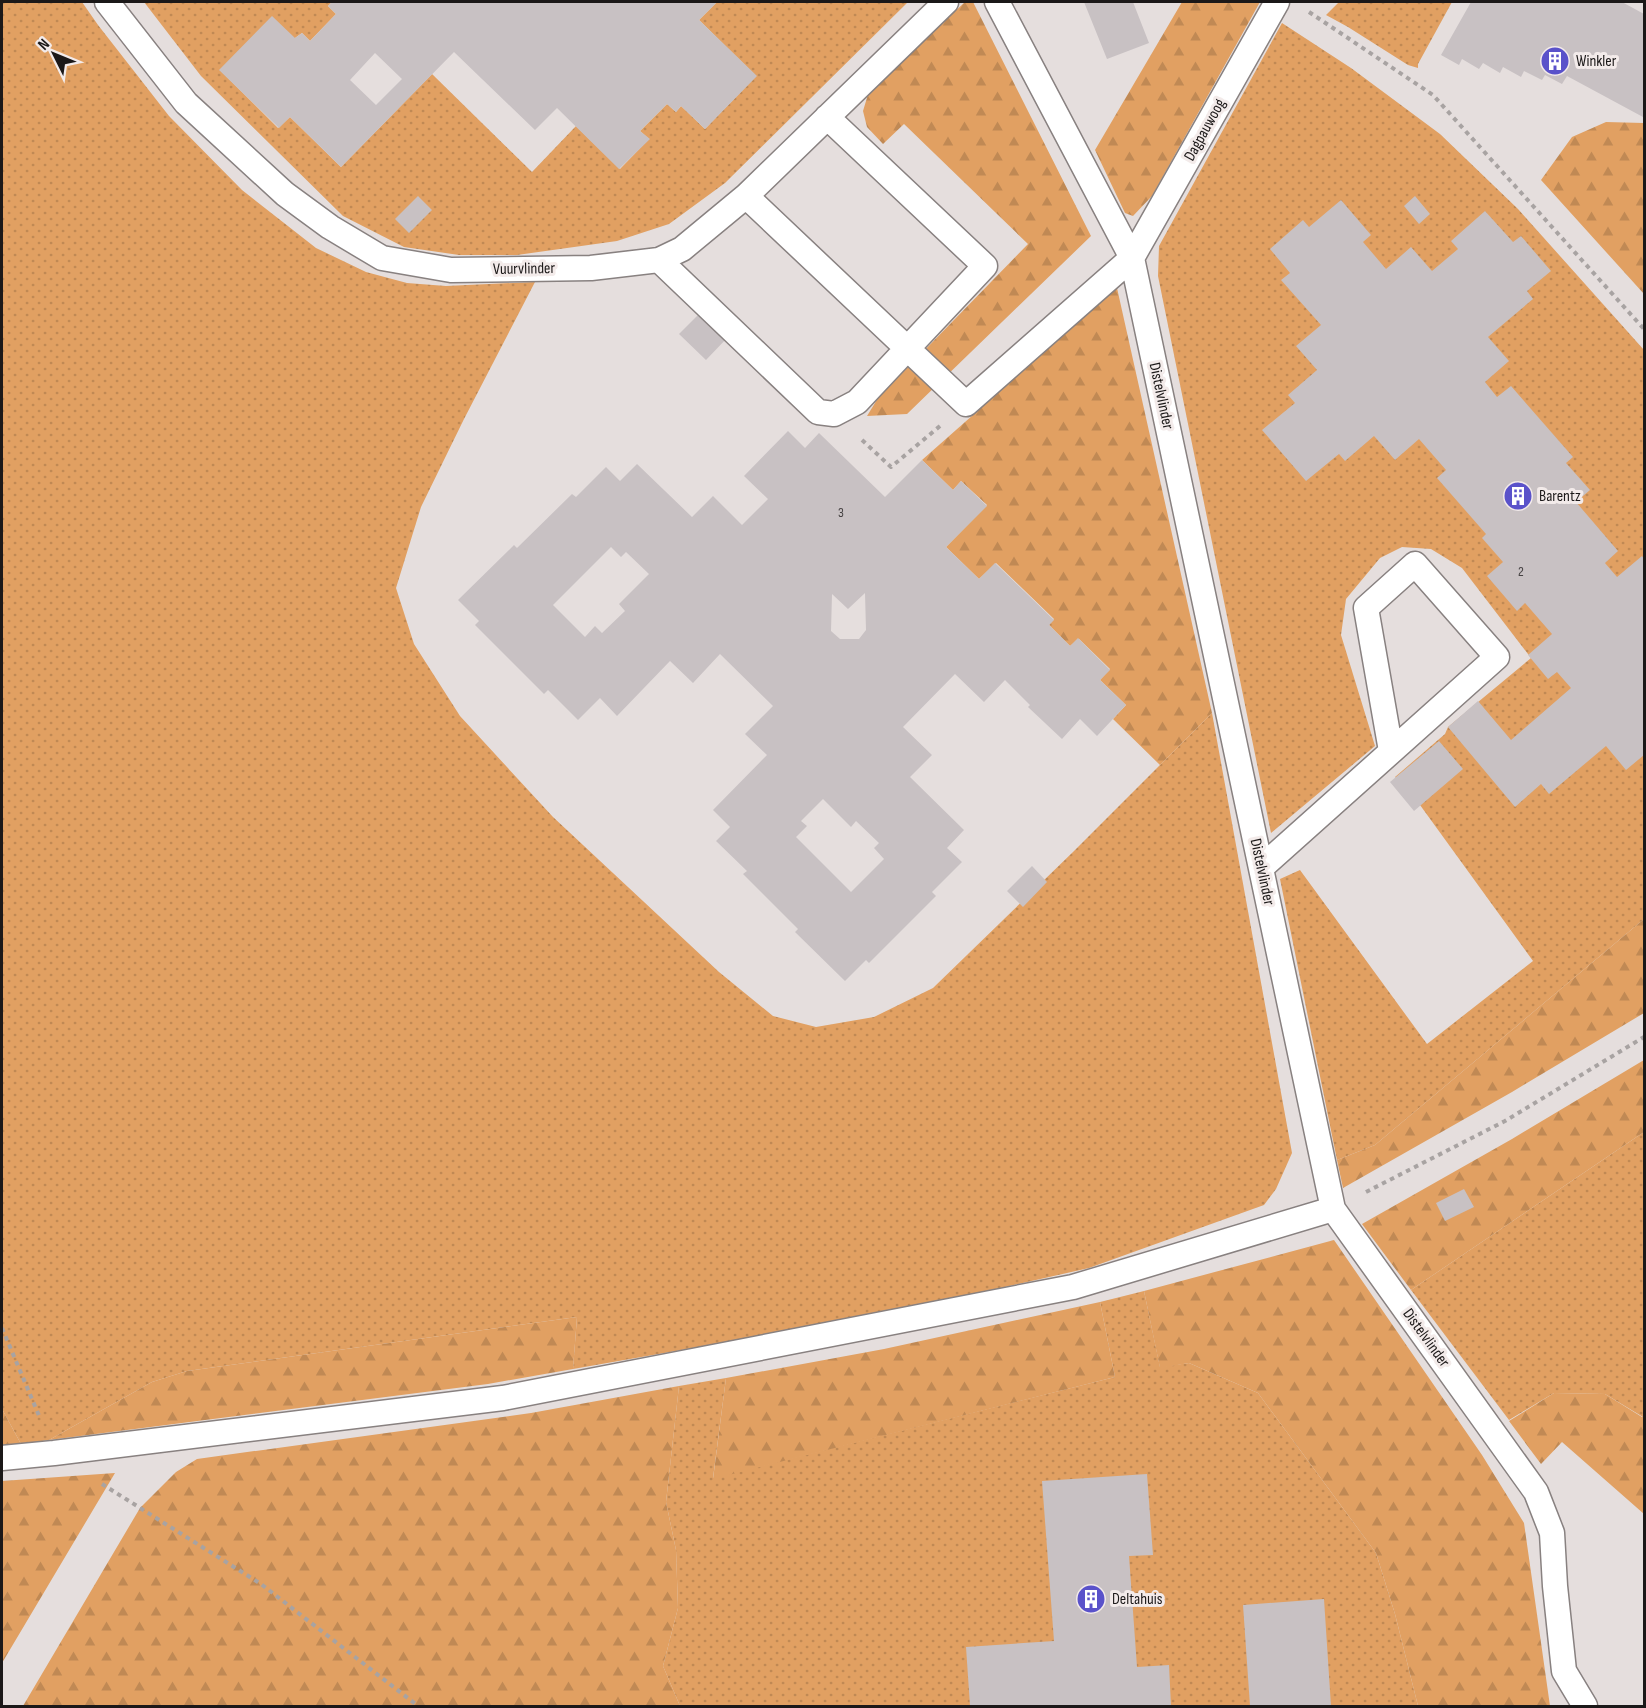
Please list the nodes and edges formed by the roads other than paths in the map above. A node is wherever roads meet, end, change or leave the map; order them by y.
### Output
1 (106, 2) edge
2 (946, 2) edge
3 (998, 2) edge
4 (1277, 2) edge
5 (827, 117) junction
6 (746, 196) junction
7 (1132, 258) junction
8 (659, 260) junction
9 (908, 349) junction
10 (1391, 751) junction
11 (1261, 868) junction
12 (1333, 1209) junction
13 (2, 1458) edge
14 (1585, 1707) edge

1 - 8 lane, Vuurvlinder
2 - 5 lane, Vuurvlinder
3 - 7 lane, Distelvlinder
4 - 7 lane, Dagpauwoog
5 - 6 lane, Vuurvlinder
5 - 9 lane
6 - 8 lane, Vuurvlinder
6 - 9 lane
7 - 9 lane, Dagpauwoog
7 - 11 lane, Distelvlinder
8 - 9 lane
10 - 10 lane
10 - 11 lane
11 - 12 lane, Distelvlinder
12 - 13 lane
12 - 14 lane, Distelvlinder

